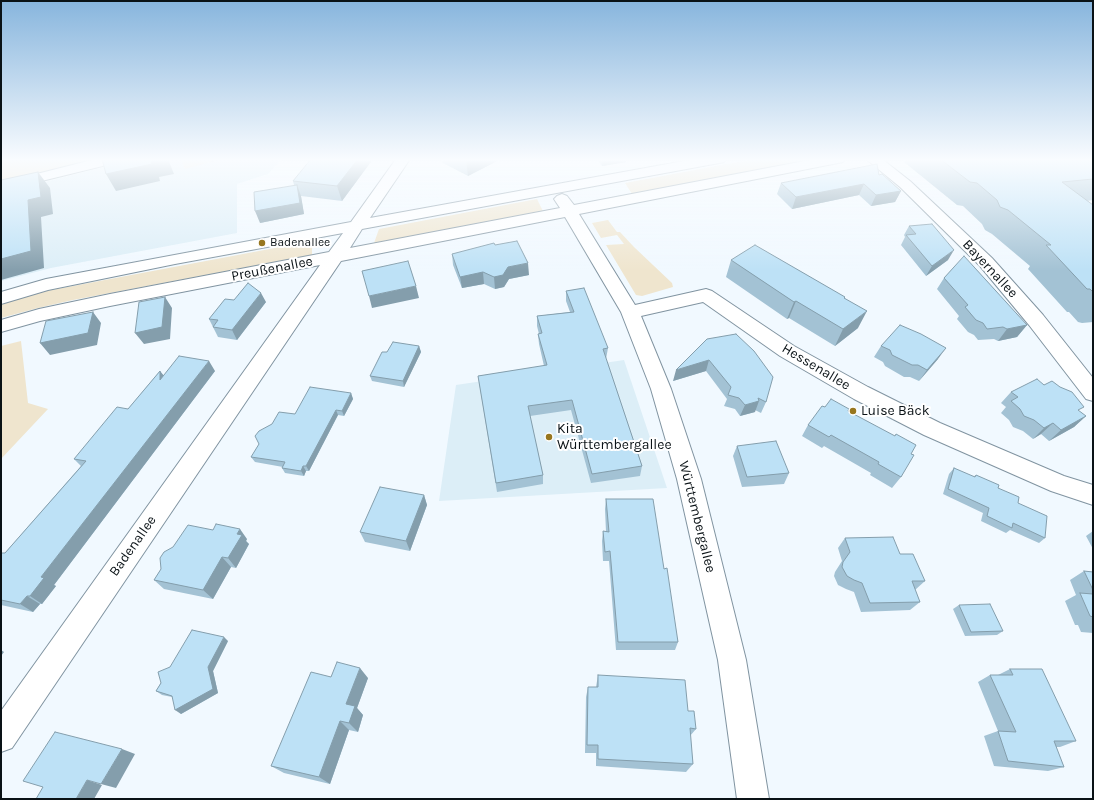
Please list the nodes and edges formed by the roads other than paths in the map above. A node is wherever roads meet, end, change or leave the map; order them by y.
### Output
1 (377, 196) edge
2 (517, 196) edge
3 (561, 196) edge
4 (605, 196) edge
5 (639, 196) edge
6 (918, 196) edge
7 (609, 202) junction
8 (568, 210) junction
9 (356, 226) junction
10 (334, 257) junction
11 (1, 298) edge
12 (630, 312) junction
13 (1, 326) edge
14 (1093, 392) edge
15 (1093, 495) edge
16 (1, 737) edge
17 (752, 799) edge

1 - 9 street, Badenallee
2 - 9 street, Preußenallee
3 - 8 street
4 - 7 street
5 - 7 street, Preußenallee
6 - 14 street, Bayernallee
7 - 8 street, Preußenallee
8 - 10 street, Preußenallee
8 - 12 street, Württembergallee
9 - 10 street, Badenallee
9 - 11 street, Preußenallee
10 - 13 street, Preußenallee
10 - 16 street, Badenallee
12 - 15 street, Hessenallee
12 - 17 street, Württembergallee

